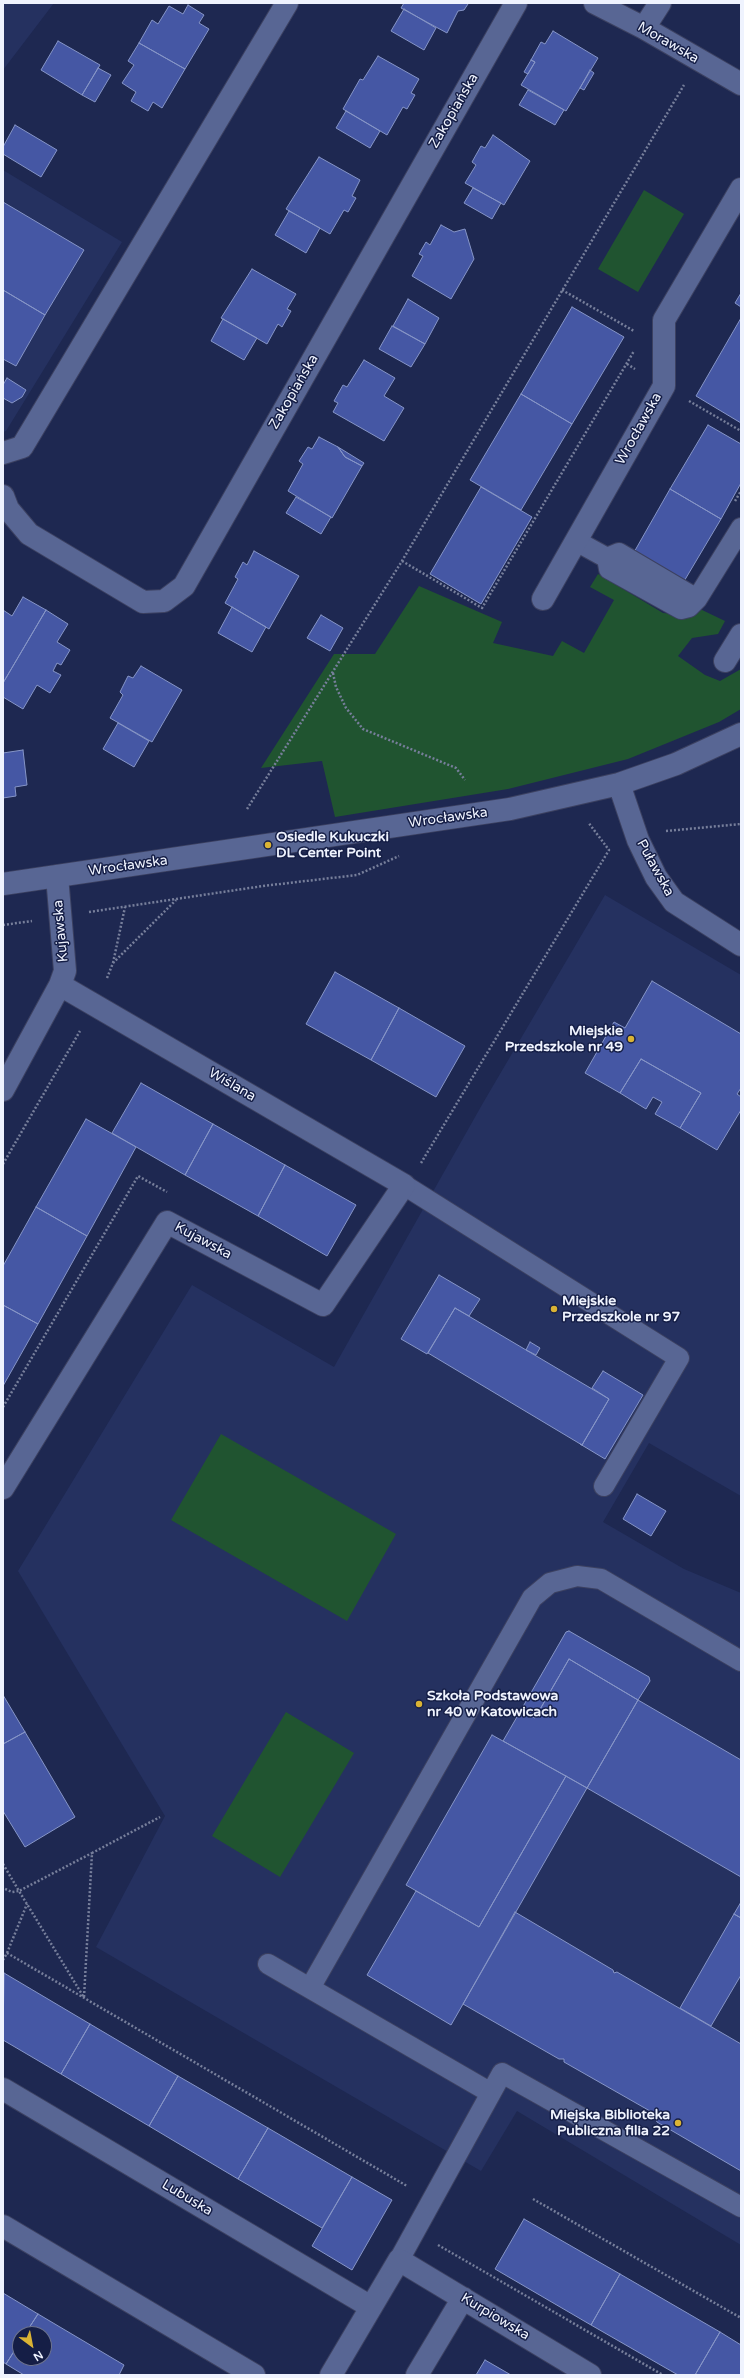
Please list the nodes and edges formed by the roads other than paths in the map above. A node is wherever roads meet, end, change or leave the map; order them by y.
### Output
1 (288, 3) edge
2 (516, 3) edge
3 (595, 3) edge
4 (660, 3) edge
5 (644, 28) junction
6 (741, 84) edge
7 (741, 189) edge
8 (3, 454) edge
9 (3, 496) edge
10 (741, 528) edge
11 (576, 541) junction
12 (543, 599) dead end
13 (741, 635) edge
14 (725, 661) dead end
15 (741, 734) edge
16 (619, 784) junction
17 (57, 876) junction
18 (3, 884) edge
19 (740, 942) edge
20 (60, 985) junction
21 (3, 1090) edge
22 (404, 1185) junction
23 (604, 1486) dead end
24 (3, 1488) edge
25 (741, 1661) edge
26 (268, 1964) dead end
27 (310, 1988) junction
28 (3, 2089) edge
29 (491, 2093) junction
30 (741, 2207) edge
31 (3, 2226) edge
32 (399, 2260) junction
33 (463, 2298) junction
34 (371, 2307) junction
35 (254, 2375) edge
36 (331, 2375) edge
37 (417, 2375) edge
38 (590, 2375) edge

1 - 8 street
2 - 9 street, Zakopiańska
3 - 5 street, Morawska
4 - 5 street
5 - 6 street, Morawska
7 - 11 street, Wrocławska
10 - 11 lane
11 - 12 street, Wrocławska
13 - 14 street
15 - 16 street, Wrocławska
16 - 17 street, Wrocławska
16 - 19 street, Puławska
17 - 18 street, Wrocławska
17 - 20 street, Kujawska
20 - 21 street, Kujawska
20 - 22 street, Wiślana
22 - 23 lane
22 - 24 street, Kujawska
25 - 27 lane
26 - 27 lane
27 - 29 lane
28 - 34 street, Lubuska
29 - 30 lane
29 - 32 lane
31 - 35 street
32 - 33 street, Kurpiowska
32 - 34 street
33 - 37 street
33 - 38 street, Kurpiowska
34 - 36 street

